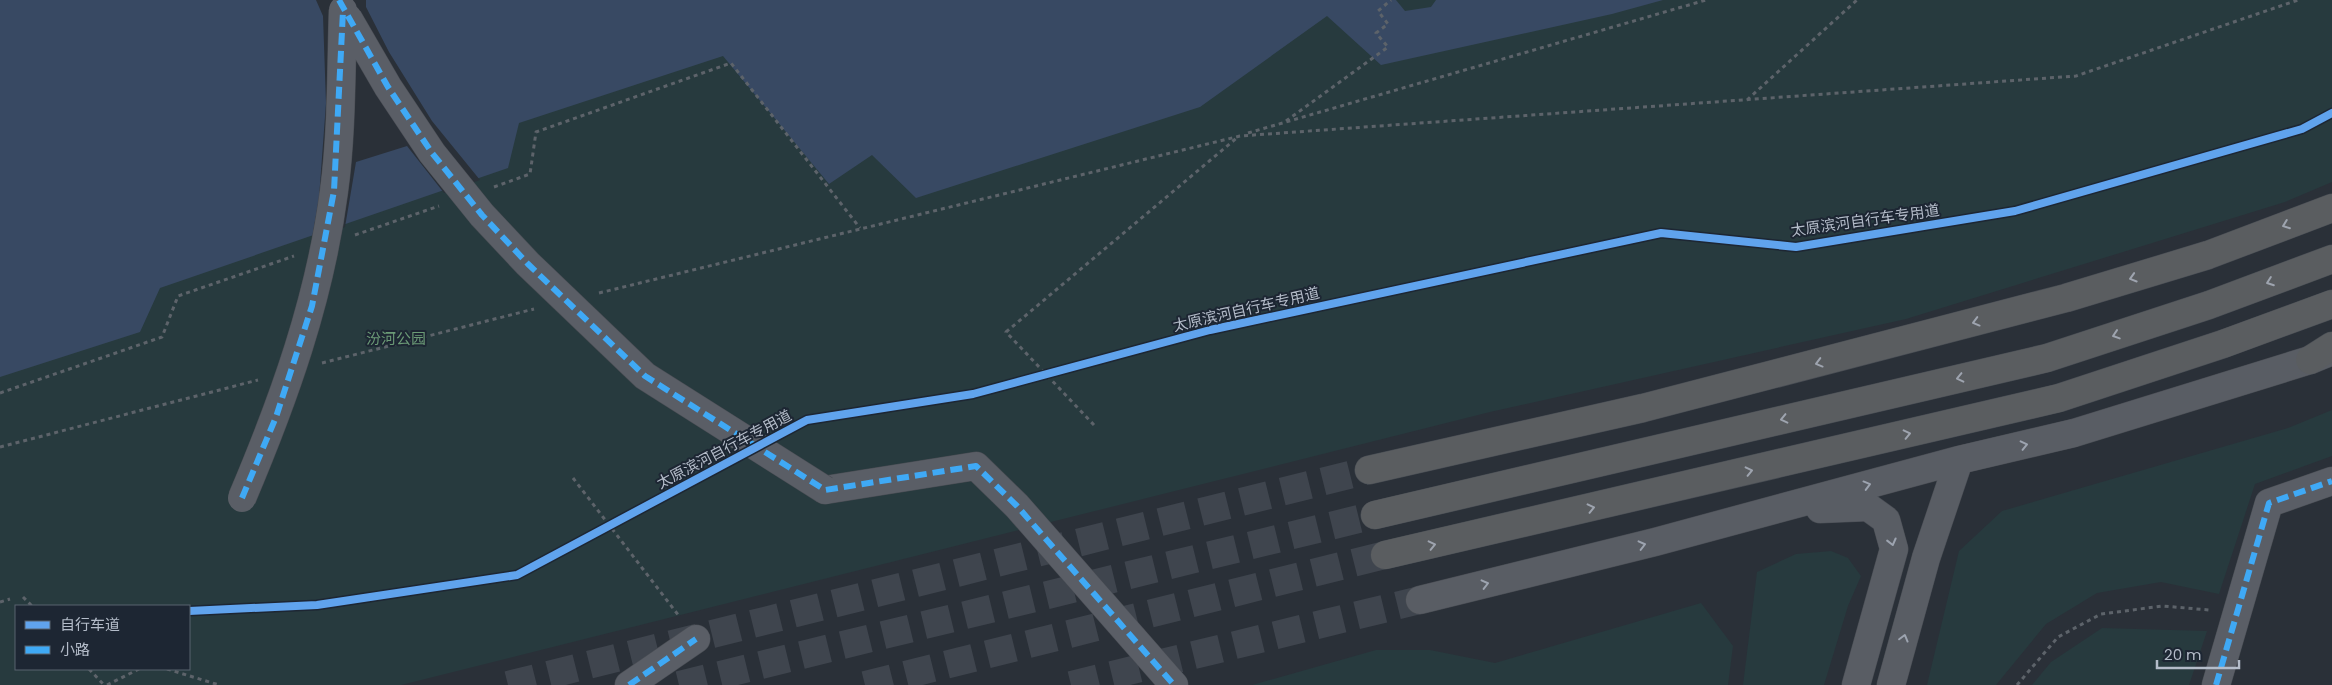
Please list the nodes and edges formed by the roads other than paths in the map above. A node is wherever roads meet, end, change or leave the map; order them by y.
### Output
1 (339, 0) edge
2 (344, 0) edge
3 (2332, 208) edge
4 (2332, 259) edge
5 (2332, 304) edge
6 (2325, 352) edge
7 (1959, 460) junction
8 (1369, 470) tunnel mouth
9 (2332, 481) edge
10 (242, 498) dead end
11 (1759, 514) junction
12 (1375, 515) tunnel mouth
13 (1385, 556) tunnel mouth
14 (1420, 600) tunnel mouth
15 (696, 639) road end
16 (629, 685) edge
17 (1174, 685) edge
18 (1856, 685) edge
19 (1891, 685) edge
20 (2216, 685) edge

1 - 17 street, bridge
2 - 10 street, bridge
3 -> 8 highway
4 -> 12 highway
13 -> 5 highway
7 -> 6 street
11 -> 7 street
19 -> 7 street
9 - 20 street
14 -> 11 street
11 -> 18 street
15 - 16 street

